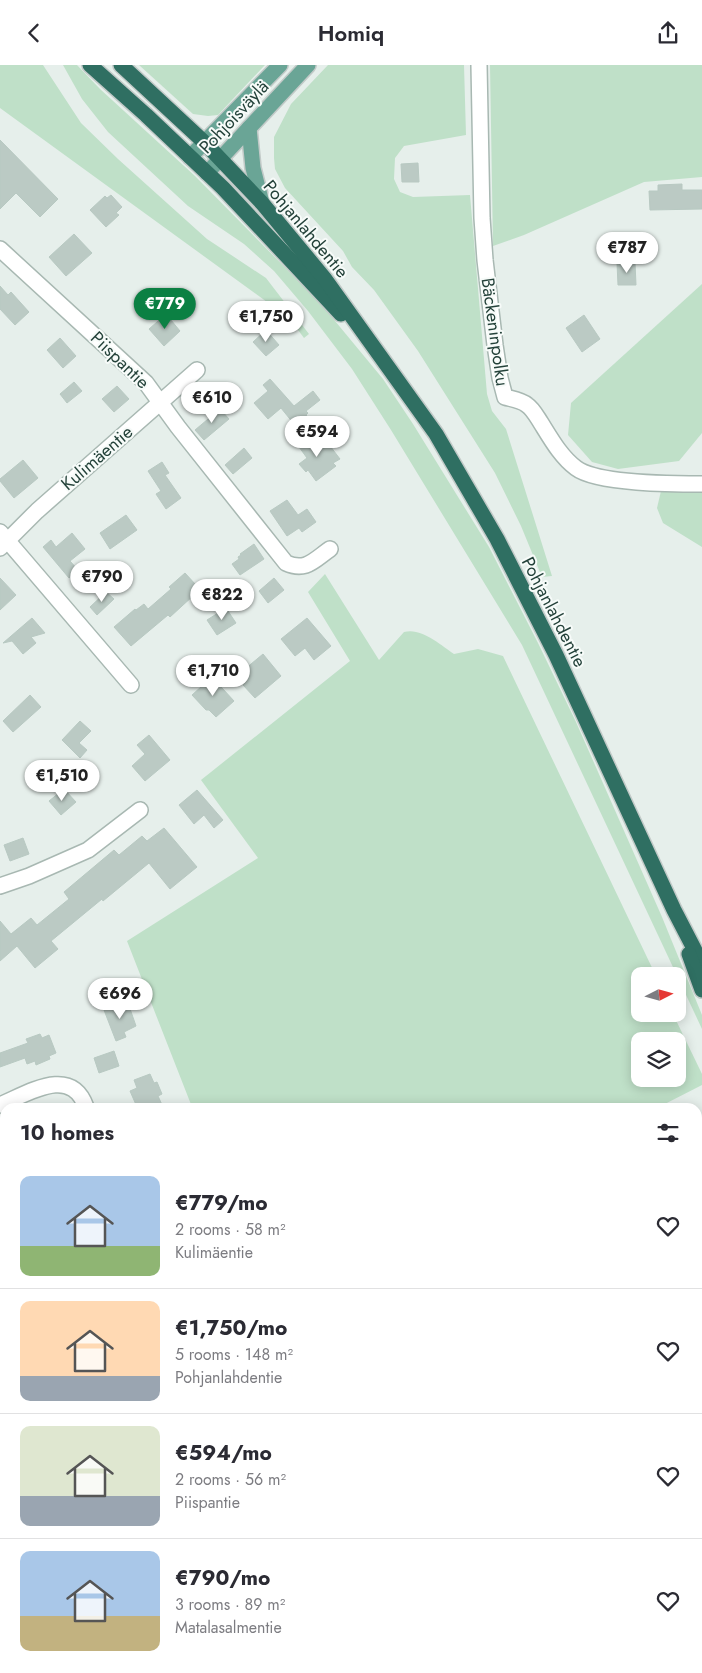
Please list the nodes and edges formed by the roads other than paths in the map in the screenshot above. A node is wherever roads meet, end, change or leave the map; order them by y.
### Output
1 (90, 65) edge
2 (121, 65) edge
3 (280, 65) edge
4 (308, 65) edge
5 (479, 65) edge
6 (249, 129) junction
7 (204, 142) junction
8 (190, 157) junction
9 (220, 159) junction
10 (207, 173) junction
11 (262, 203) junction
12 (0, 249) edge
13 (372, 346) junction
14 (197, 370) dead end
15 (160, 402) junction
16 (702, 484) edge
17 (2, 541) edge
18 (330, 549) dead end
19 (131, 685) dead end
20 (140, 810) dead end
21 (0, 886) edge
22 (674, 911) junction
23 (702, 964) edge
24 (702, 990) edge
25 (5, 1103) edge
26 (85, 1103) edge

1 - 8 highway, Pohjanlahdentie
2 - 7 highway, Pohjanlahdentie
3 - 7 main road, Pohjoisväylä
4 - 6 main road, Pohjoisväylä
5 - 16 street, Bäckeninpolku
6 - 9 main road, Pohjoisväylä
6 - 11 main road
7 - 8 main road, Pohjoisväylä
7 - 9 highway, Pohjanlahdentie
8 - 10 highway, Pohjanlahdentie
9 - 10 main road, Pohjoisväylä
9 - 11 highway, Pohjanlahdentie
10 - 13 highway, Pohjanlahdentie
11 - 13 highway, Pohjanlahdentie
12 - 15 street, Piispantie
13 - 22 highway, Pohjanlahdentie
14 - 15 street, Kulimäentie
15 - 17 street, Kulimäentie
15 - 18 street, Piispantie
17 - 19 street
20 - 21 street
22 - 23 highway, Pohjanlahdentie
22 - 24 highway, Pohjanlahdentie
25 - 26 street

